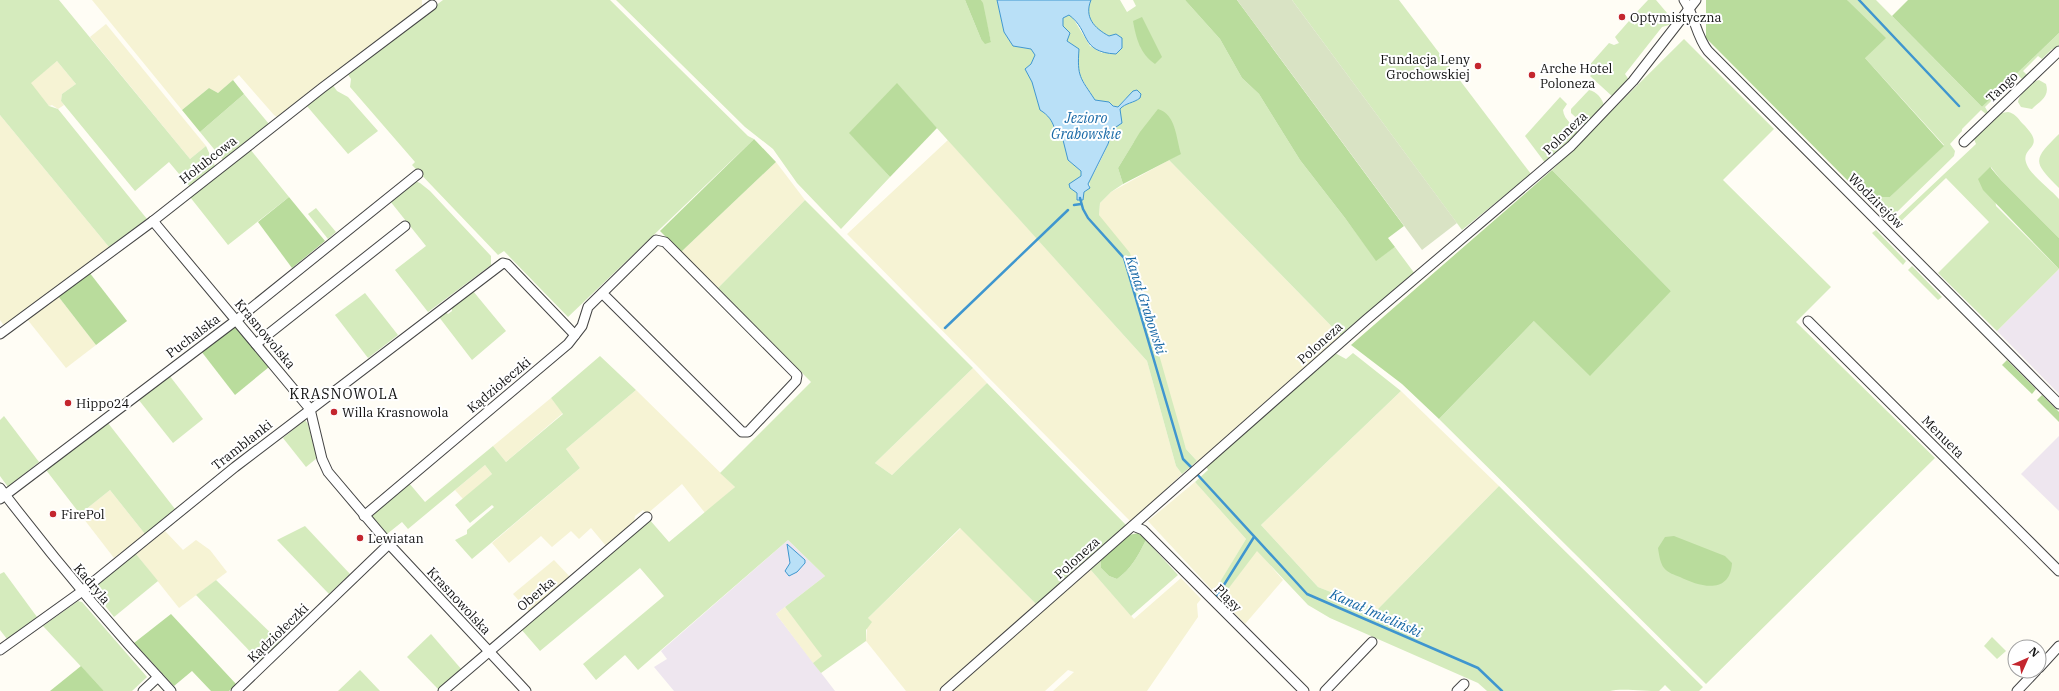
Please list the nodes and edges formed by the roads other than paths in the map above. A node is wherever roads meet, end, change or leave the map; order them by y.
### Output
1 (1684, 0) edge
2 (1696, 0) edge
3 (432, 5) dead end
4 (1690, 8) junction
5 (2059, 51) edge
6 (1964, 142) dead end
7 (418, 174) dead end
8 (153, 221) junction
9 (405, 226) dead end
10 (602, 293) junction
11 (236, 320) junction
12 (1808, 321) dead end
13 (1, 330) edge
14 (575, 335) junction
15 (256, 344) junction
16 (2059, 404) edge
17 (310, 409) junction
18 (2, 494) edge
19 (364, 516) junction
20 (647, 517) dead end
21 (1133, 526) junction
22 (388, 544) junction
23 (2059, 571) edge
24 (81, 592) junction
25 (1372, 642) dead end
26 (2059, 646) edge
27 (0, 650) edge
28 (488, 652) junction
29 (2047, 659) edge
30 (158, 677) junction
31 (2029, 679) edge
32 (1464, 684) dead end
33 (2020, 690) edge
34 (143, 691) edge
35 (171, 691) edge
36 (236, 691) edge
37 (442, 691) edge
38 (526, 691) edge
39 (945, 691) edge
40 (1304, 691) edge
41 (1325, 691) edge
42 (1457, 691) edge

1 - 4 street, Wodzirejów
2 - 4 street, Poloneza
3 - 8 street, Hołubcowa
4 - 16 street, Wodzirejów
4 - 21 street, Poloneza
5 - 6 street, Tango
7 - 11 street, Puchalska
8 - 11 street, Krasnowolska
8 - 13 street, Hołubcowa
9 - 15 street
10 - 10 street, Kądziołeczki
10 - 14 street, Kądziołeczki
11 - 15 street, Krasnowolska
11 - 18 street, Puchalska
12 - 23 street, Menueta
14 - 17 street, Tramblanki
14 - 19 street, Kądziołeczki
15 - 17 street, Krasnowolska
17 - 19 street, Krasnowolska
17 - 24 street, Tramblanki
18 - 24 street, Kadryla
19 - 22 street, Krasnowolska
20 - 28 street, Oberka
21 - 39 street, Poloneza
21 - 40 street, Pląsy
22 - 28 street, Krasnowolska
22 - 36 street, Kądziołeczki
24 - 27 street, Tramblanki
24 - 30 street, Kadryla
25 - 41 street
26 - 29 street
28 - 37 street, Oberka
28 - 38 street, Krasnowolska
30 - 34 street
30 - 35 street, Kadryla
31 - 33 street
32 - 42 street

